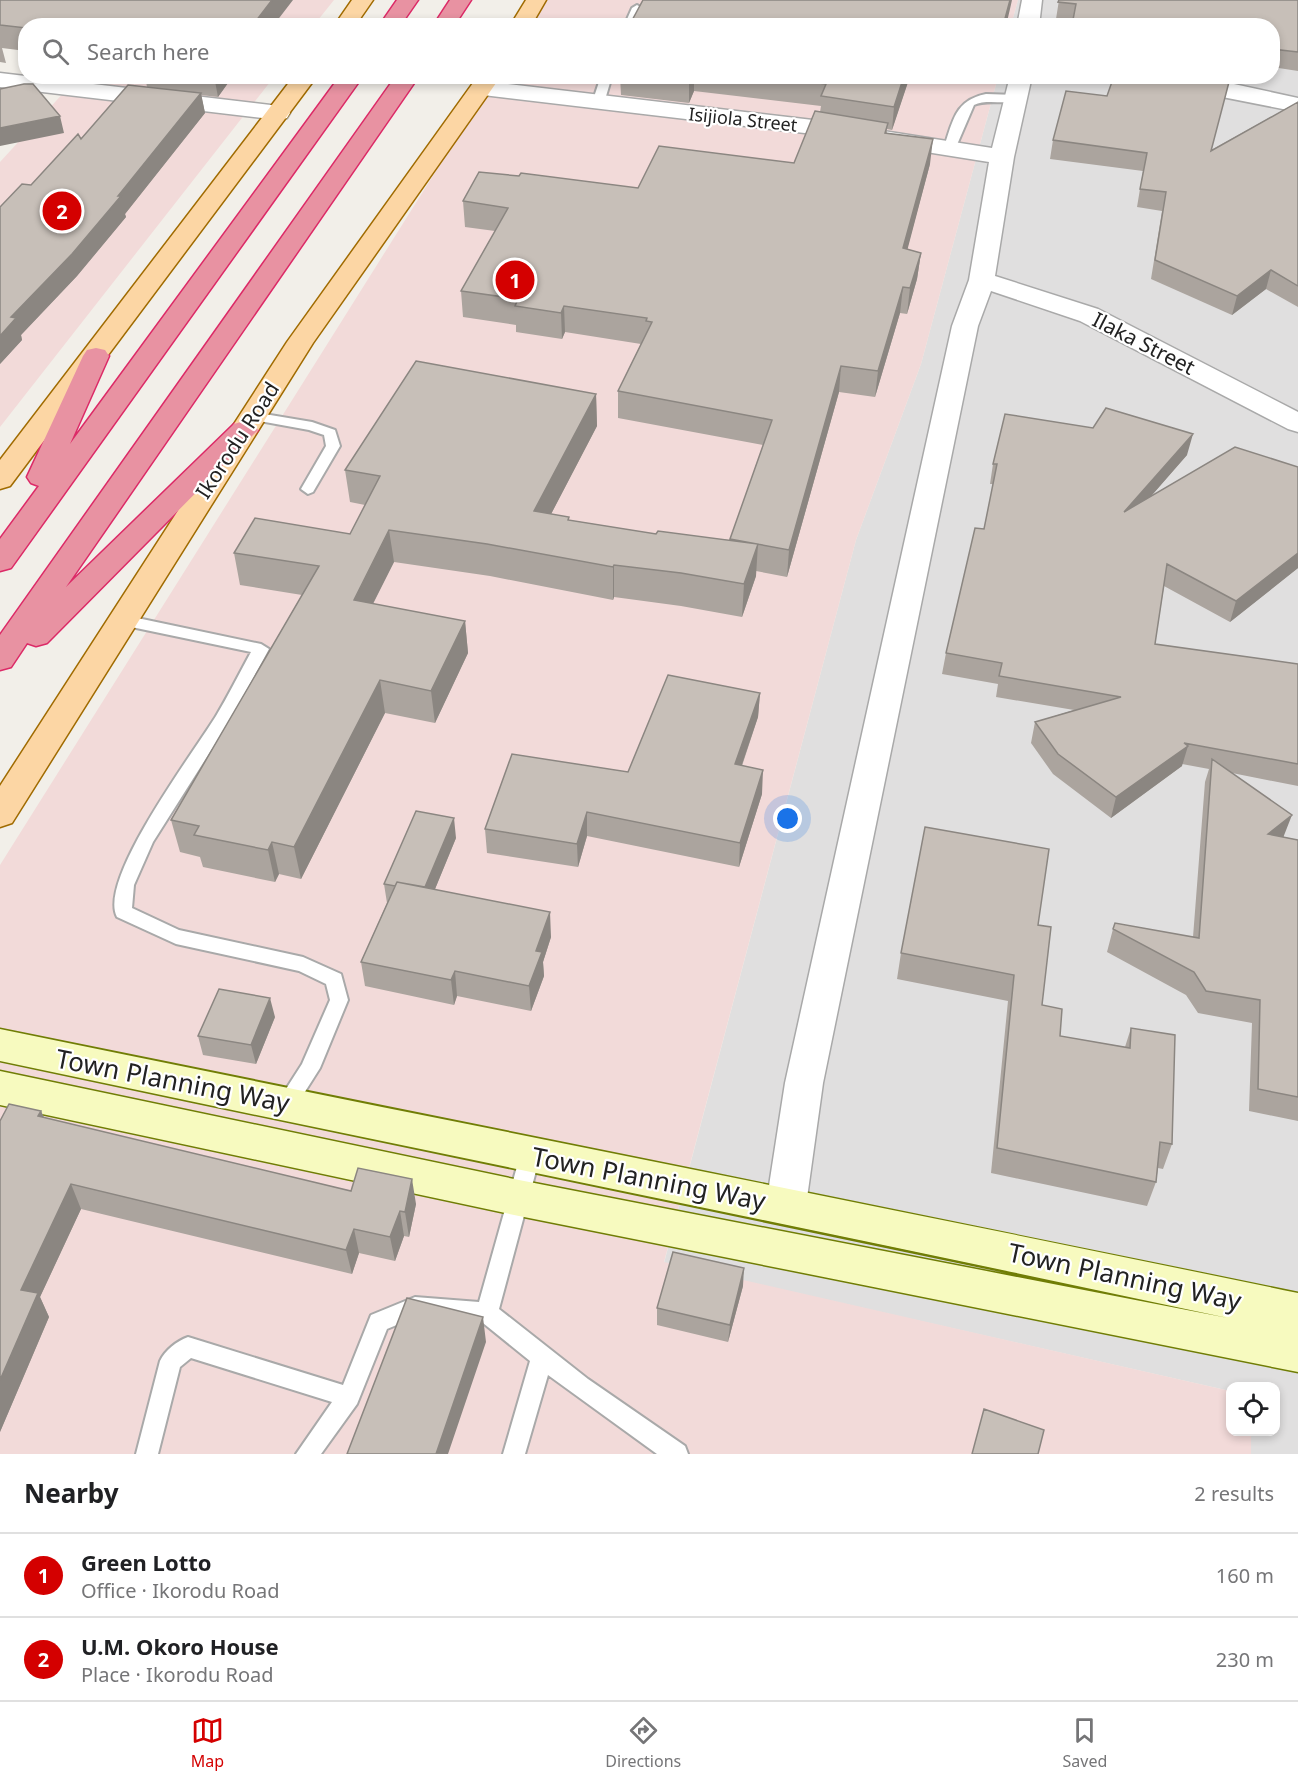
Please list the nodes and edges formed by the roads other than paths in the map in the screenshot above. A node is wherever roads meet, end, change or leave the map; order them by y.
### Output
1 (363, 0) edge
2 (408, 0) edge
3 (461, 0) edge
4 (536, 0) edge
5 (1032, 0) edge
6 (637, 8) edge
7 (350, 18) edge
8 (395, 18) edge
9 (449, 18) edge
10 (525, 18) edge
11 (633, 18) edge
12 (1029, 18) edge
13 (0, 80) edge
14 (18, 82) edge
15 (34, 84) edge
16 (300, 84) edge
17 (346, 84) edge
18 (402, 84) edge
19 (485, 84) edge
20 (497, 84) edge
21 (604, 84) edge
22 (1201, 84) edge
23 (1019, 87) edge
24 (598, 103) junction
25 (1298, 105) edge
26 (279, 113) junction
27 (950, 147) junction
28 (1002, 157) junction
29 (982, 280) junction
30 (96, 356) junction
31 (248, 423) junction
32 (1298, 423) edge
33 (0, 480) edge
34 (308, 489) dead end
35 (0, 561) edge
36 (123, 620) junction
37 (0, 659) edge
38 (0, 669) edge
39 (0, 814) edge
40 (0, 1045) edge
41 (0, 1088) edge
42 (287, 1103) junction
43 (530, 1156) junction
44 (519, 1198) junction
45 (786, 1205) junction
46 (487, 1313) junction
47 (1298, 1313) edge
48 (1298, 1352) edge
49 (542, 1359) junction
50 (349, 1397) junction
51 (147, 1454) edge
52 (307, 1454) edge
53 (514, 1454) edge
54 (677, 1454) edge

1 - 7 main road
2 - 8 highway
3 - 9 highway
4 - 10 main road
5 - 12 street
6 - 11 lane
13 - 14 street
15 - 26 street
16 - 26 main road
17 - 35 highway
18 - 37 highway
19 - 31 main road, Ikorodu Road
20 - 24 street, Isijiola Street
21 - 24 lane
22 - 25 street
23 - 27 lane
23 - 28 street
24 - 27 street, Isijiola Street
26 - 30 main road
27 - 28 street, Isijiola Street
28 - 29 street
29 - 32 street, Ilaka Street
29 - 45 street
30 - 33 main road
30 - 35 highway
31 - 34 lane
31 - 36 main road, Ikorodu Road
31 - 38 highway
36 - 39 main road, Ikorodu Road
36 - 42 lane
40 - 42 main road, Town Planning Way
41 - 44 main road, Town Planning Way
42 - 43 main road, Town Planning Way
43 - 44 lane
43 - 45 main road, Town Planning Way
44 - 46 lane
44 - 48 main road, Town Planning Way
45 - 47 main road, Town Planning Way
46 - 49 lane
46 - 50 lane
49 - 53 lane
49 - 54 lane
50 - 51 lane
50 - 52 lane

